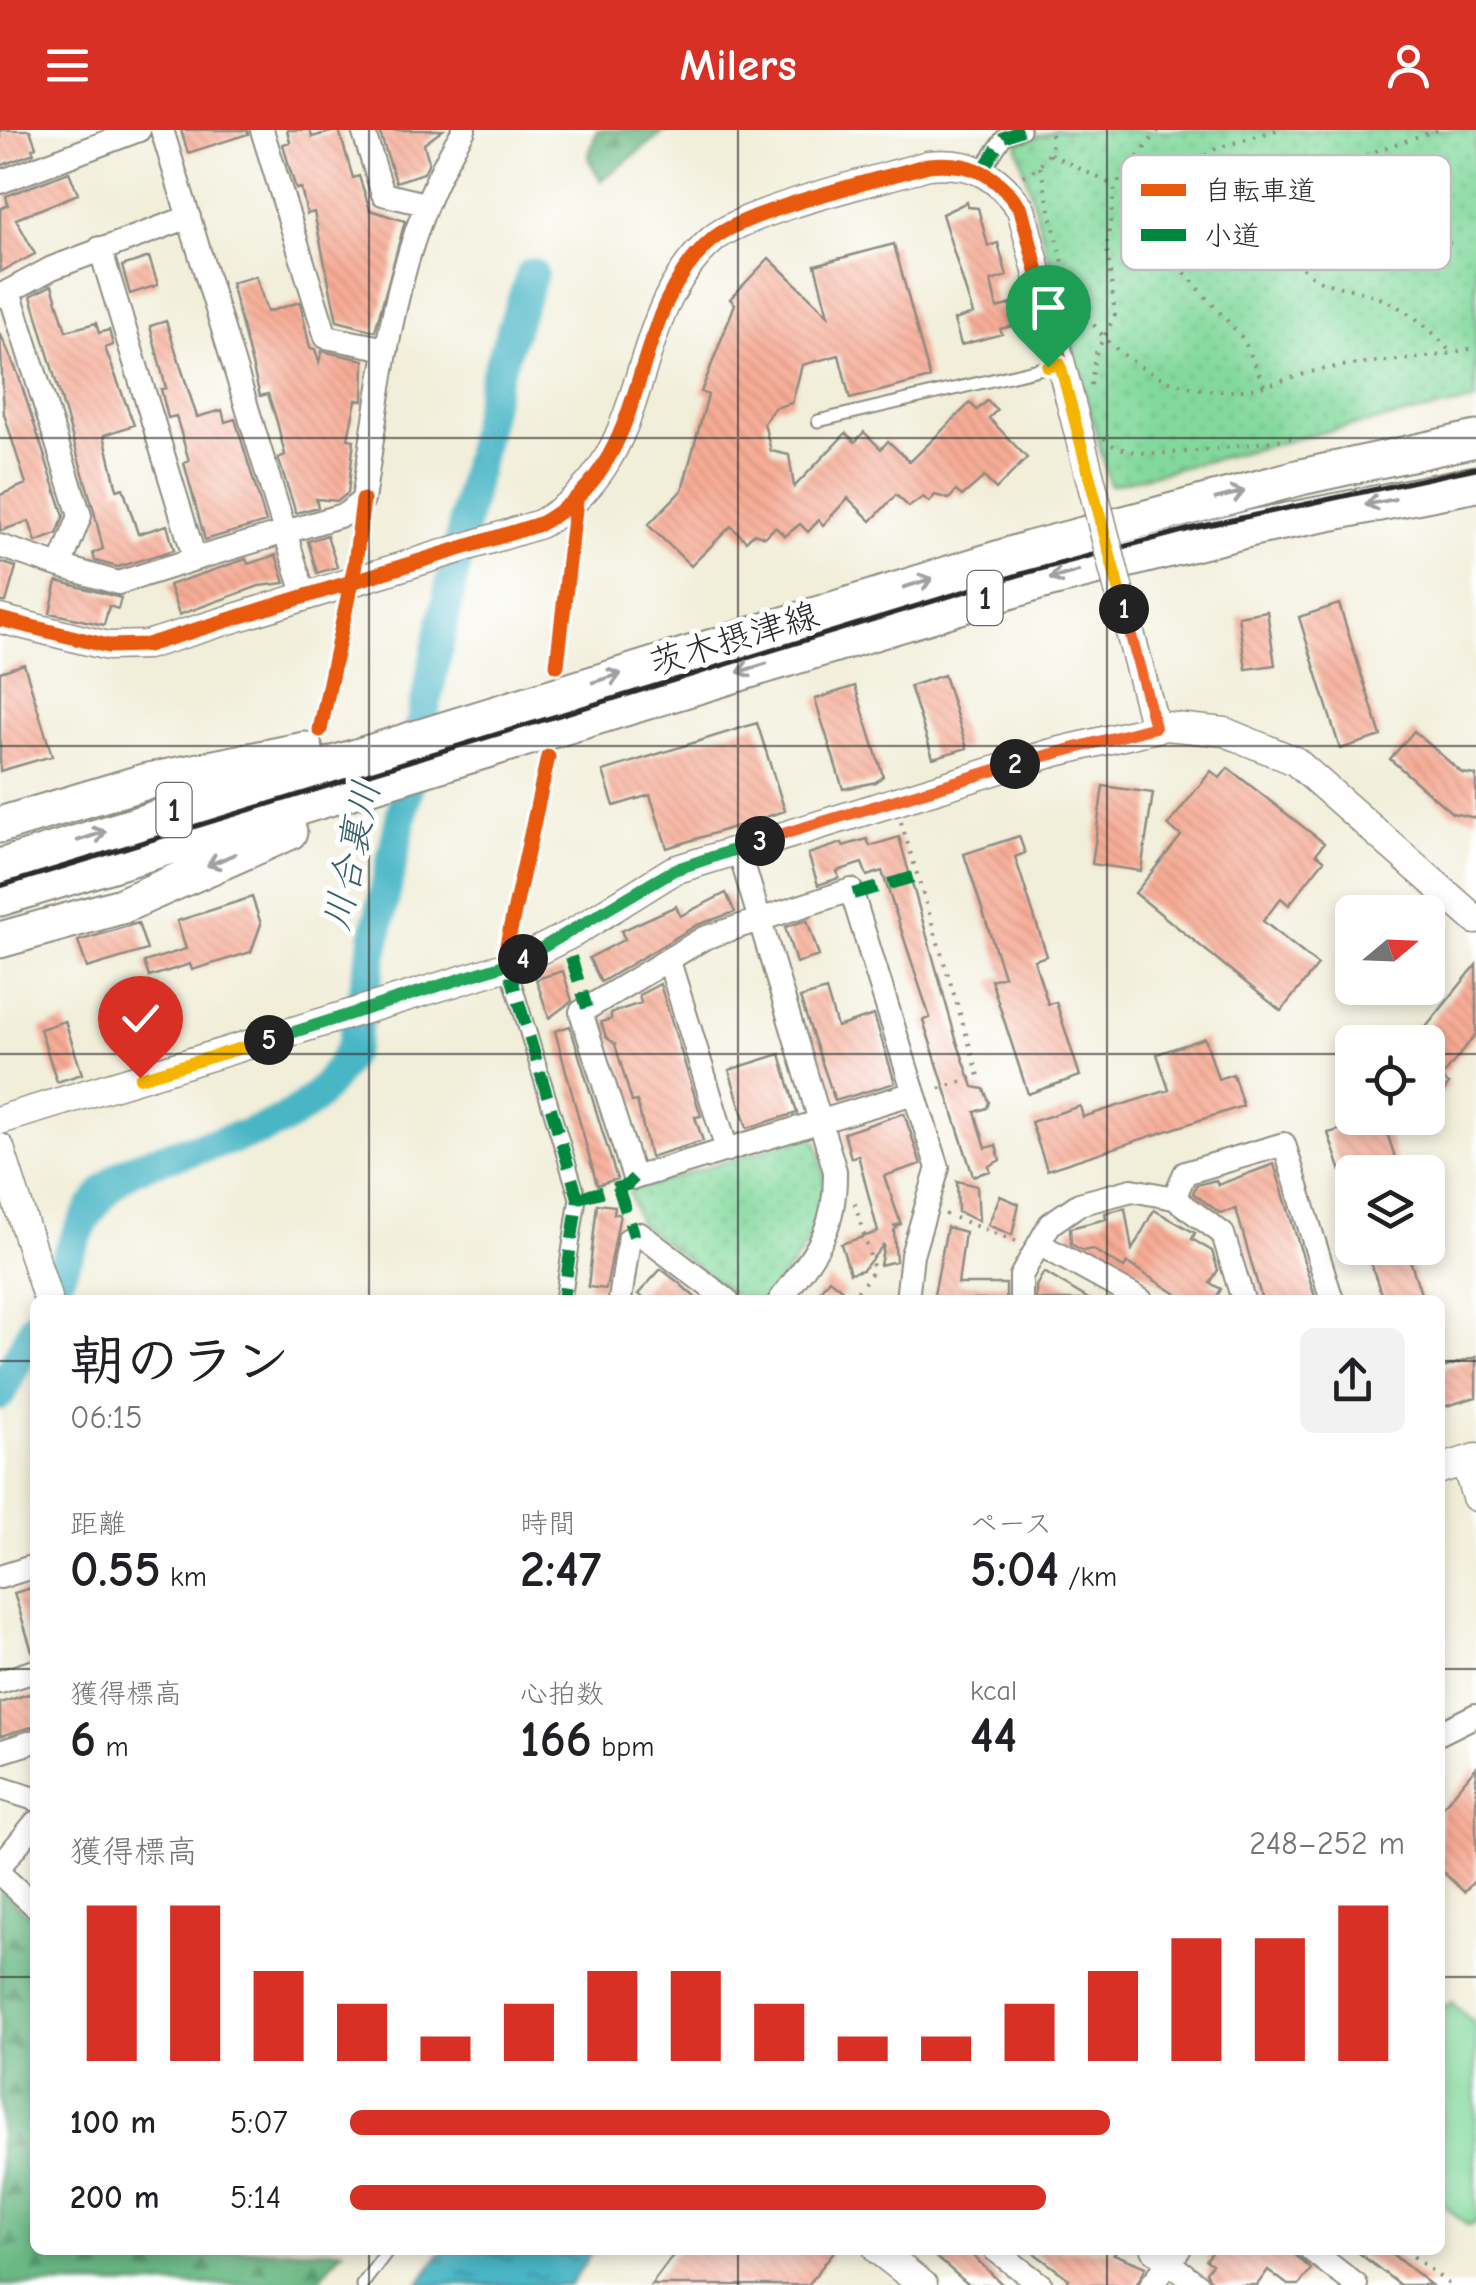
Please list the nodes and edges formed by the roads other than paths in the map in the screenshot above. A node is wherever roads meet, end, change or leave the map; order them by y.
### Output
1 (139, 130) edge
2 (162, 130) edge
3 (262, 130) edge
4 (363, 130) edge
5 (464, 130) edge
6 (1022, 130) edge
7 (983, 169) junction
8 (0, 182) edge
9 (426, 204) junction
10 (189, 217) junction
11 (100, 248) junction
12 (4, 293) edge
13 (387, 349) junction
14 (1060, 364) junction
15 (818, 421) dead end
16 (1476, 439) edge
17 (1476, 484) edge
18 (286, 532) junction
19 (0, 546) edge
20 (195, 559) junction
21 (60, 566) junction
22 (305, 597) junction
23 (0, 619) edge
24 (1155, 727) junction
25 (338, 742) junction
26 (342, 803) junction
27 (0, 825) edge
28 (738, 848) junction
29 (18, 867) edge
30 (0, 901) edge
31 (758, 917) junction
32 (1476, 920) edge
33 (0, 940) edge
34 (668, 962) junction
35 (508, 966) junction
36 (914, 1093) junction
37 (0, 1120) edge
38 (822, 1121) junction
39 (0, 1148) edge
40 (727, 1150) junction
41 (1174, 1198) junction
42 (1039, 1244) junction
43 (46, 1295) edge
44 (563, 1295) edge
45 (621, 1295) edge
46 (720, 1295) edge
47 (784, 1295) edge
48 (908, 1295) edge
49 (1021, 1295) edge
50 (1132, 1295) edge
51 (1241, 1295) edge
52 (1330, 1295) edge
53 (1460, 1463) edge
54 (1476, 1496) edge
55 (30, 1568) edge
56 (0, 1578) edge
57 (30, 1673) edge
58 (0, 1682) edge
59 (1476, 1716) edge
60 (1445, 1731) edge
61 (30, 1743) edge
62 (0, 1752) edge
63 (0, 1788) edge
64 (30, 1797) edge
65 (30, 1830) edge
66 (0, 1866) edge
67 (0, 1874) edge
68 (30, 1901) edge
69 (384, 2255) edge
70 (884, 2255) edge
71 (1002, 2255) edge
72 (1167, 2255) edge
73 (1168, 2255) edge
74 (1317, 2255) edge
75 (362, 2285) edge
76 (923, 2285) edge
77 (1041, 2285) edge
78 (1152, 2285) edge
79 (1198, 2285) edge
80 (1356, 2285) edge

1 - 8 street
2 - 10 street
3 - 13 street
4 - 9 street
5 - 9 street
6 - 7 street
7 - 14 street
7 - 22 street
9 - 13 street
10 - 11 street
10 - 18 street
11 - 12 street
11 - 20 street
12 - 21 street
13 - 18 street
14 - 15 lane
14 - 24 street, bridge
25 -> 16 main road, 茨木摂津線 / 1
17 -> 26 main road, 茨木摂津線 / 1
18 - 20 street
18 - 22 street
19 - 21 street
20 - 21 street
22 - 23 street
24 - 28 street
24 - 32 street
25 - 27 main road
29 -> 25 main road, 1
26 - 29 main road, 1
26 -> 33 main road
28 - 31 street
28 - 35 street
29 - 30 main road
31 - 34 street
31 - 36 street
31 - 38 street
34 - 40 street
34 - 40 street
35 - 37 street
35 - 44 street
36 - 38 street
36 - 48 street
38 - 40 street
38 - 47 street
39 - 43 street
41 - 42 street
41 - 51 street
41 - 52 street
42 - 49 street
42 - 50 street
45 - 46 street
53 - 54 street
55 - 56 street
57 - 58 street
59 - 60 street
61 - 62 street
63 - 64 street
65 - 66 street
67 - 68 street
69 - 75 lane
70 - 76 street
71 - 77 street
72 - 78 street
73 - 79 street
74 - 80 street

